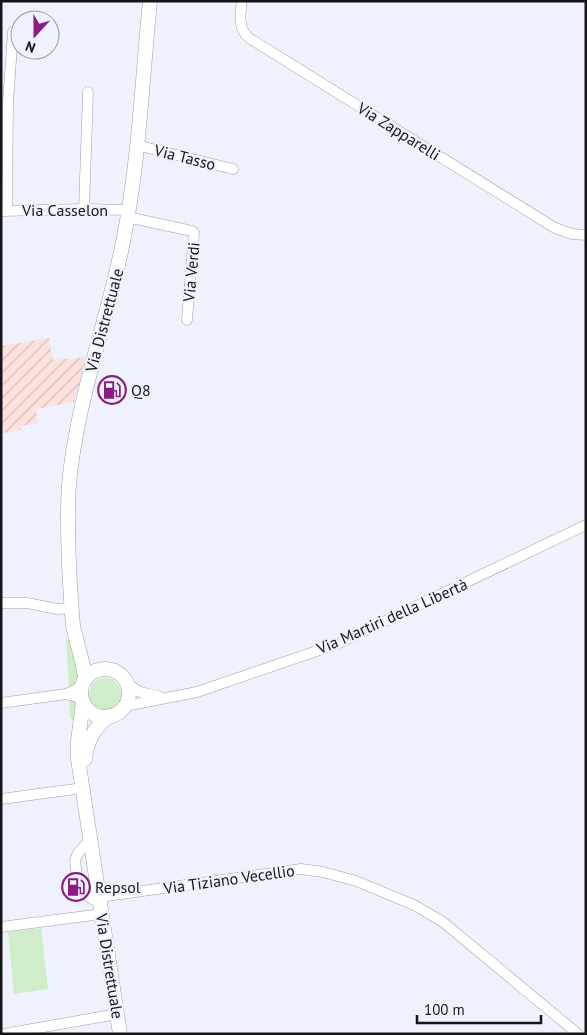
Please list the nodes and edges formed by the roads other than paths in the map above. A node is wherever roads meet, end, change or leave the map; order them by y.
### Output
1 (150, 1) edge
2 (242, 1) edge
3 (10, 56) edge
4 (88, 92) dead end
5 (4, 126) edge
6 (136, 146) junction
7 (233, 169) dead end
8 (84, 209) junction
9 (4, 211) edge
10 (128, 213) junction
11 (586, 235) edge
12 (187, 320) dead end
13 (586, 525) edge
14 (1, 603) edge
15 (72, 608) junction
16 (76, 638) junction
17 (106, 670) junction
18 (85, 680) junction
19 (126, 683) junction
20 (66, 694) junction
21 (164, 697) junction
22 (83, 702) junction
23 (1, 704) edge
24 (125, 706) junction
25 (110, 716) junction
26 (83, 784) junction
27 (1, 799) edge
28 (91, 839) junction
29 (100, 905) junction
30 (1, 927) edge
31 (117, 1014) junction
32 (4, 1034) edge
33 (120, 1034) edge
34 (578, 1034) edge

1 - 6 main road, Via Distrettuale
2 - 11 street, Via Zapparelli
3 - 5 street
4 - 8 street
5 - 9 street
6 - 7 street, Via Tasso
6 - 10 main road, Via Distrettuale
8 - 9 street, Via Casselon
8 - 10 street, Via Casselon
10 - 12 street, Via Verdi
10 - 15 main road, Via Distrettuale
13 - 21 street, Via Martiri della Libertà
14 - 15 street
15 - 16 main road, Via Distrettuale
16 - 17 main road, Via Distrettuale
16 - 18 main road, Via Distrettuale
17 - 18 main road
17 - 19 main road, Via Distrettuale
18 - 20 street
18 - 22 main road, Via Distrettuale
19 - 21 street
19 - 24 main road
20 - 22 street
20 - 23 street
21 - 24 street, Via Martiri della Libertà
22 - 25 main road
22 - 26 main road, Via Distrettuale
24 - 25 main road, Via Distrettuale
25 - 26 main road, Via Distrettuale
26 - 27 street
26 - 28 main road, Via Distrettuale
28 - 29 main road, Via Distrettuale
28 - 29 street
29 - 30 street, Via Tiziano Vecellio
29 - 31 main road, Via Distrettuale
29 - 34 street, Via Tiziano Vecellio
31 - 32 street
31 - 33 main road, Via Distrettuale

